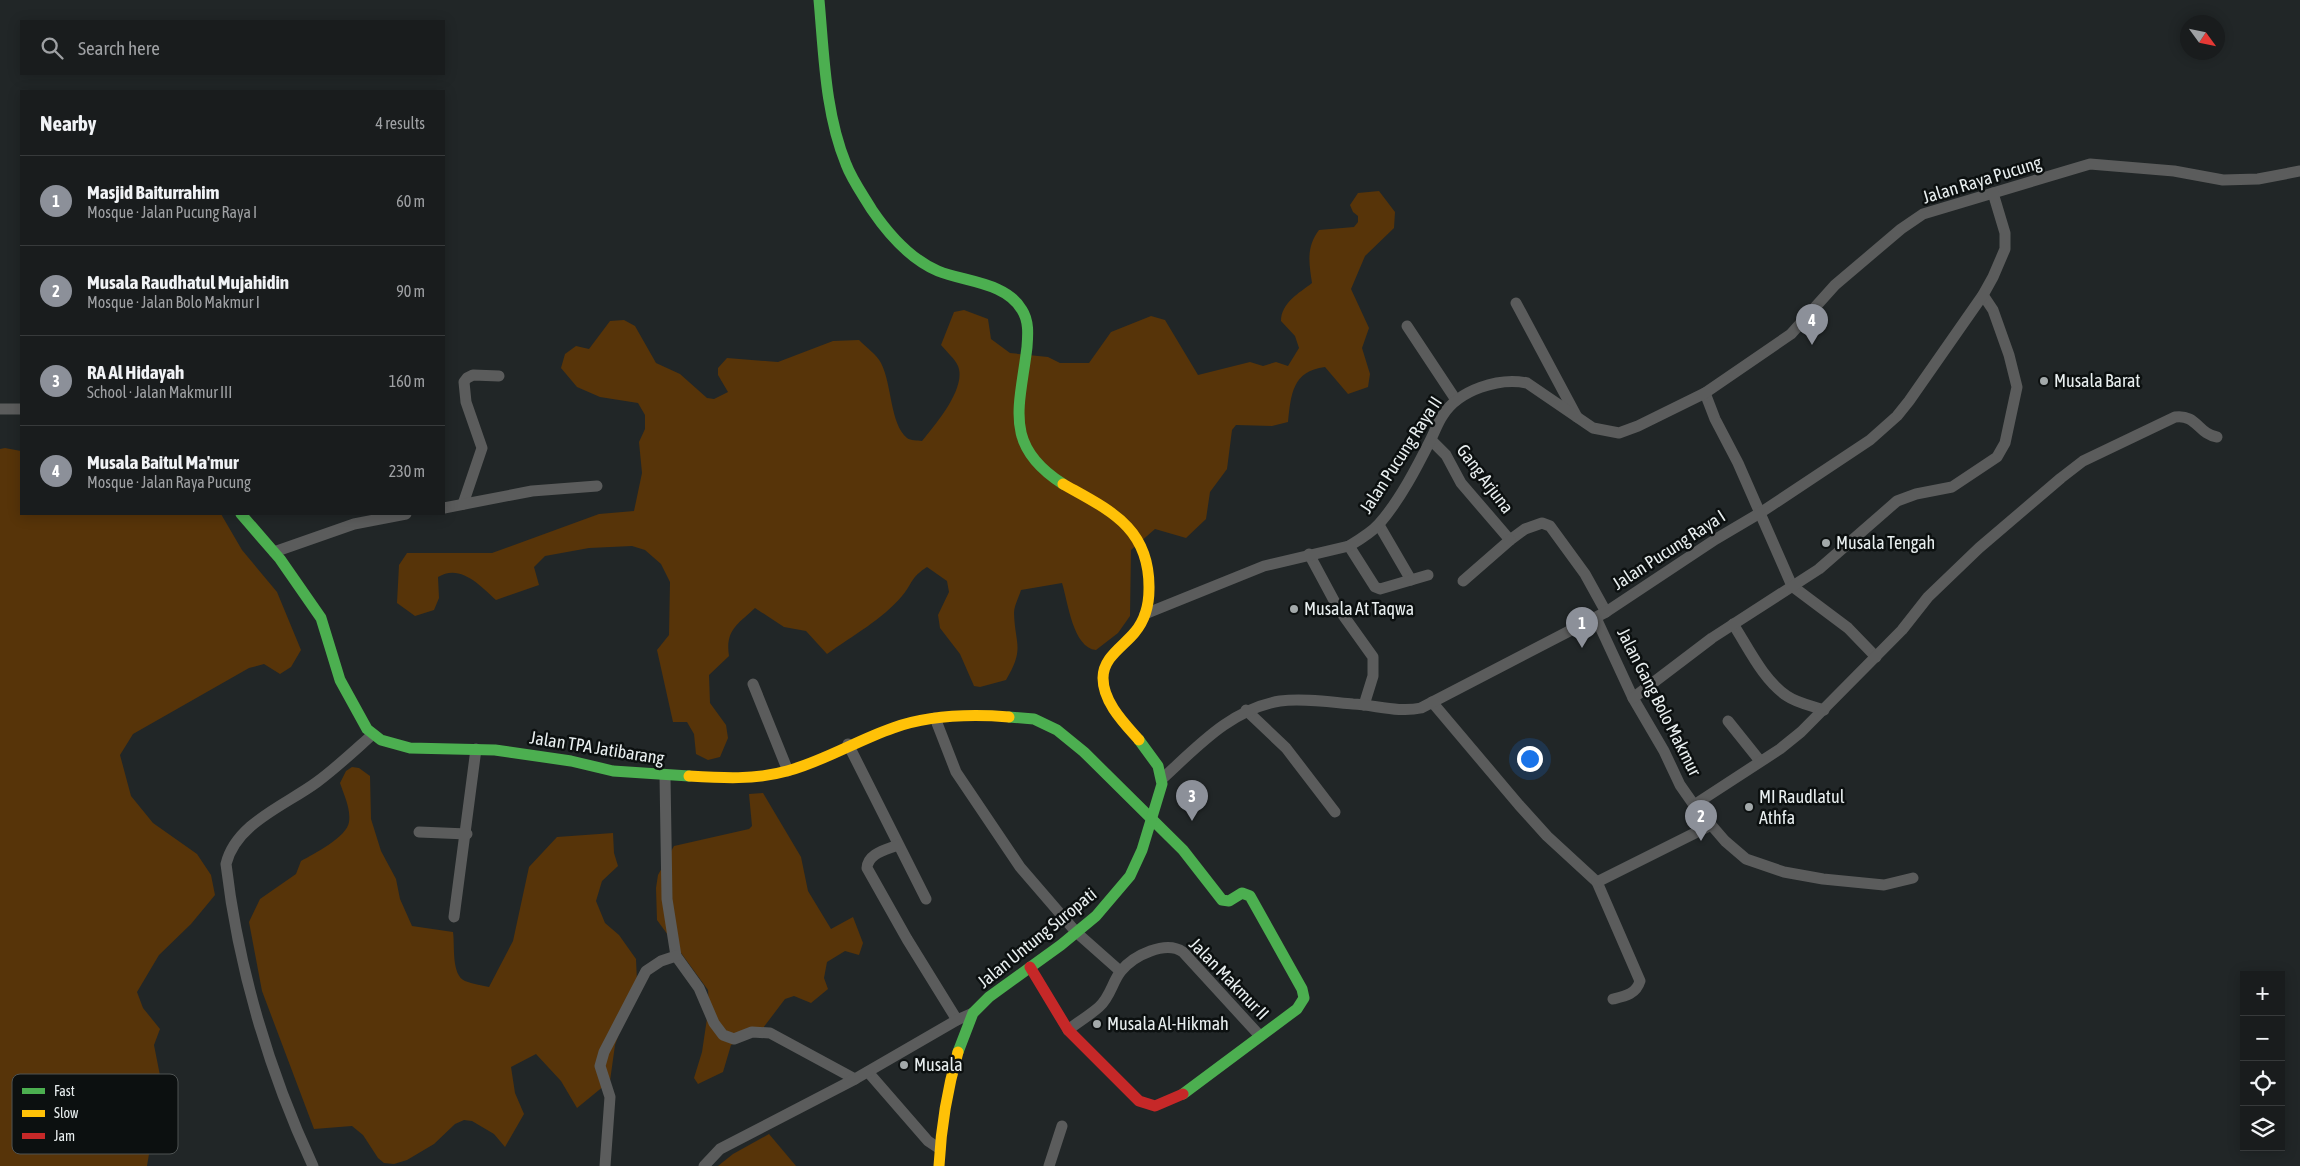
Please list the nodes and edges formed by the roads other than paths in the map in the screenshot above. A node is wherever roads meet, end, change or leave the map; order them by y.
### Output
1 (819, 0) edge
2 (2300, 171) edge
3 (1993, 193) junction
4 (1983, 295) junction
5 (1516, 303) dead end
6 (1407, 326) dead end
7 (499, 376) dead end
8 (1705, 393) junction
9 (1456, 400) junction
10 (0, 409) edge
11 (20, 409) edge
12 (1579, 421) junction
13 (2217, 437) dead end
14 (1430, 440) junction
15 (597, 486) dead end
16 (463, 504) junction
17 (445, 508) edge
18 (1760, 514) junction
19 (242, 515) edge
20 (401, 515) edge
21 (1379, 525) junction
22 (1510, 540) junction
23 (1349, 546) junction
24 (274, 552) junction
25 (1309, 554) junction
26 (1428, 575) dead end
27 (1411, 580) junction
28 (1464, 581) dead end
29 (1792, 586) junction
30 (1146, 614) junction
31 (1601, 615) junction
32 (1733, 624) junction
33 (1876, 657) junction
34 (753, 684) dead end
35 (1633, 698) junction
36 (1432, 702) junction
37 (1364, 704) junction
38 (1246, 710) junction
39 (1824, 710) junction
40 (935, 718) junction
41 (1728, 721) dead end
42 (372, 735) junction
43 (848, 744) junction
44 (476, 749) junction
45 (1760, 761) junction
46 (788, 771) junction
47 (665, 776) junction
48 (1162, 779) junction
49 (1694, 805) junction
50 (1336, 812) dead end
51 (1152, 817) junction
52 (1711, 825) junction
53 (419, 832) dead end
54 (467, 834) junction
55 (898, 845) junction
56 (1913, 878) dead end
57 (1596, 882) junction
58 (926, 899) dead end
59 (454, 917) dead end
60 (1076, 932) junction
61 (676, 956) junction
62 (1030, 967) junction
63 (1120, 971) junction
64 (1613, 999) dead end
65 (973, 1013) junction
66 (957, 1020) junction
67 (1068, 1030) junction
68 (1260, 1036) junction
69 (868, 1072) junction
70 (855, 1079) junction
71 (1062, 1126) dead end
72 (940, 1149) junction
73 (313, 1166) edge
74 (605, 1166) edge
75 (704, 1166) edge
76 (939, 1166) edge
77 (1050, 1166) edge

1 - 30 street
2 - 3 street, Jalan Raya Pucung
3 - 4 street, Jalan Pucung Raya I
3 - 8 street, Jalan Raya Pucung
4 - 18 street, Jalan Pucung Raya I
4 - 29 street
5 - 12 street
6 - 9 street
7 - 16 street
8 - 12 street, Jalan Pucung Raya II
8 - 18 street
9 - 12 street, Jalan Pucung Raya II
9 - 14 street, Jalan Pucung Raya II
10 - 11 street
13 - 33 street
14 - 21 street, Jalan Pucung Raya II
14 - 22 street, Gang Arjuna
15 - 16 street
16 - 17 street
18 - 29 street
18 - 31 street, Jalan Pucung Raya I
19 - 24 street
20 - 24 street
21 - 23 street, Jalan Pucung Raya II
21 - 27 street
22 - 28 street, Gang Arjuna
22 - 31 street, Gang Arjuna
23 - 25 street, Jalan Pucung Raya II
23 - 27 street
24 - 42 street
25 - 30 street, Jalan Pucung Raya II
25 - 37 street
26 - 27 street
29 - 32 street
29 - 33 street
30 - 48 street
31 - 35 street, Jalan Gang Bolo Makmur
31 - 36 street, Jalan Pucung Raya I
32 - 35 street
32 - 39 street
33 - 39 street
34 - 46 street
35 - 49 street, Jalan Gang Bolo Makmur
36 - 37 street, Jalan Pucung Raya I
36 - 57 street
37 - 38 street, Jalan Pucung Raya I
38 - 48 street, Jalan Pucung Raya I
38 - 50 street
39 - 45 street
40 - 43 street, Jalan TPA Jatibarang
40 - 51 street, Jalan TPA Jatibarang
40 - 60 street
41 - 45 street
42 - 44 street, Jalan TPA Jatibarang
42 - 73 street
43 - 46 street, Jalan TPA Jatibarang
43 - 55 street
44 - 47 street, Jalan TPA Jatibarang
44 - 54 street
45 - 49 street
46 - 47 street, Jalan TPA Jatibarang
47 - 61 street
48 - 51 street, Jalan Untung Suropati
49 - 52 street, Jalan Gang Bolo Makmur
51 - 60 street, Jalan Untung Suropati
51 - 68 street, Jalan TPA Jatibarang
52 - 56 street, Jalan Gang Bolo Makmur
52 - 57 street
53 - 54 street
54 - 59 street
55 - 58 street
55 - 66 street
57 - 64 street
60 - 62 street, Jalan Untung Suropati
60 - 63 street
61 - 70 street
61 - 74 street
62 - 65 street, Jalan Untung Suropati
62 - 67 street
63 - 67 street
63 - 68 street, Jalan Makmur II
65 - 66 street
65 - 72 street, Jalan Untung Suropati
66 - 69 street
67 - 68 street
69 - 70 street
69 - 72 street
70 - 75 street
71 - 77 street
72 - 76 street, Jalan Untung Suropati

